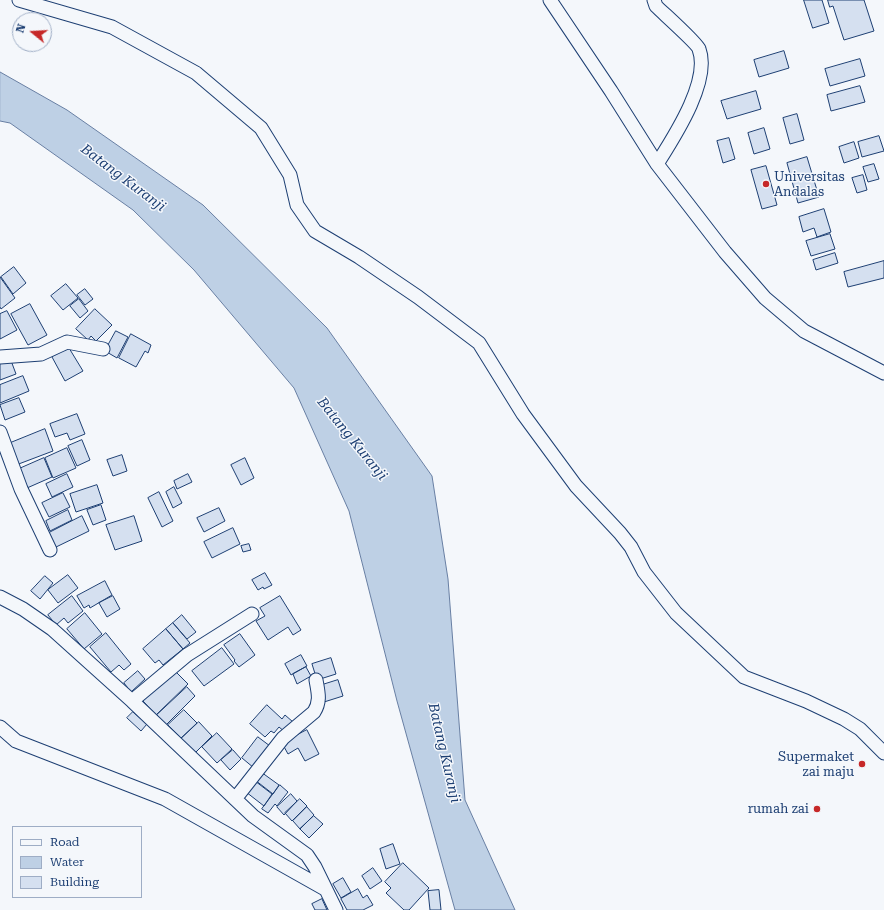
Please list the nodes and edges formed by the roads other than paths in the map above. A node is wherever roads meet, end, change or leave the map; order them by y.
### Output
1 (19, 0) edge
2 (550, 0) edge
3 (654, 0) edge
4 (657, 164) junction
5 (103, 349) dead end
6 (0, 357) edge
7 (884, 373) edge
8 (0, 432) edge
9 (50, 550) dead end
10 (0, 597) edge
11 (252, 614) dead end
12 (316, 680) dead end
13 (132, 702) junction
14 (0, 727) edge
15 (884, 753) edge
16 (235, 799) junction
17 (325, 889) junction
18 (336, 910) edge

1 - 15 street
2 - 4 street
3 - 4 street
4 - 7 street
5 - 6 street
8 - 9 street
10 - 13 street
11 - 13 street
12 - 16 street
13 - 16 street
14 - 17 street
16 - 17 street
17 - 18 street

